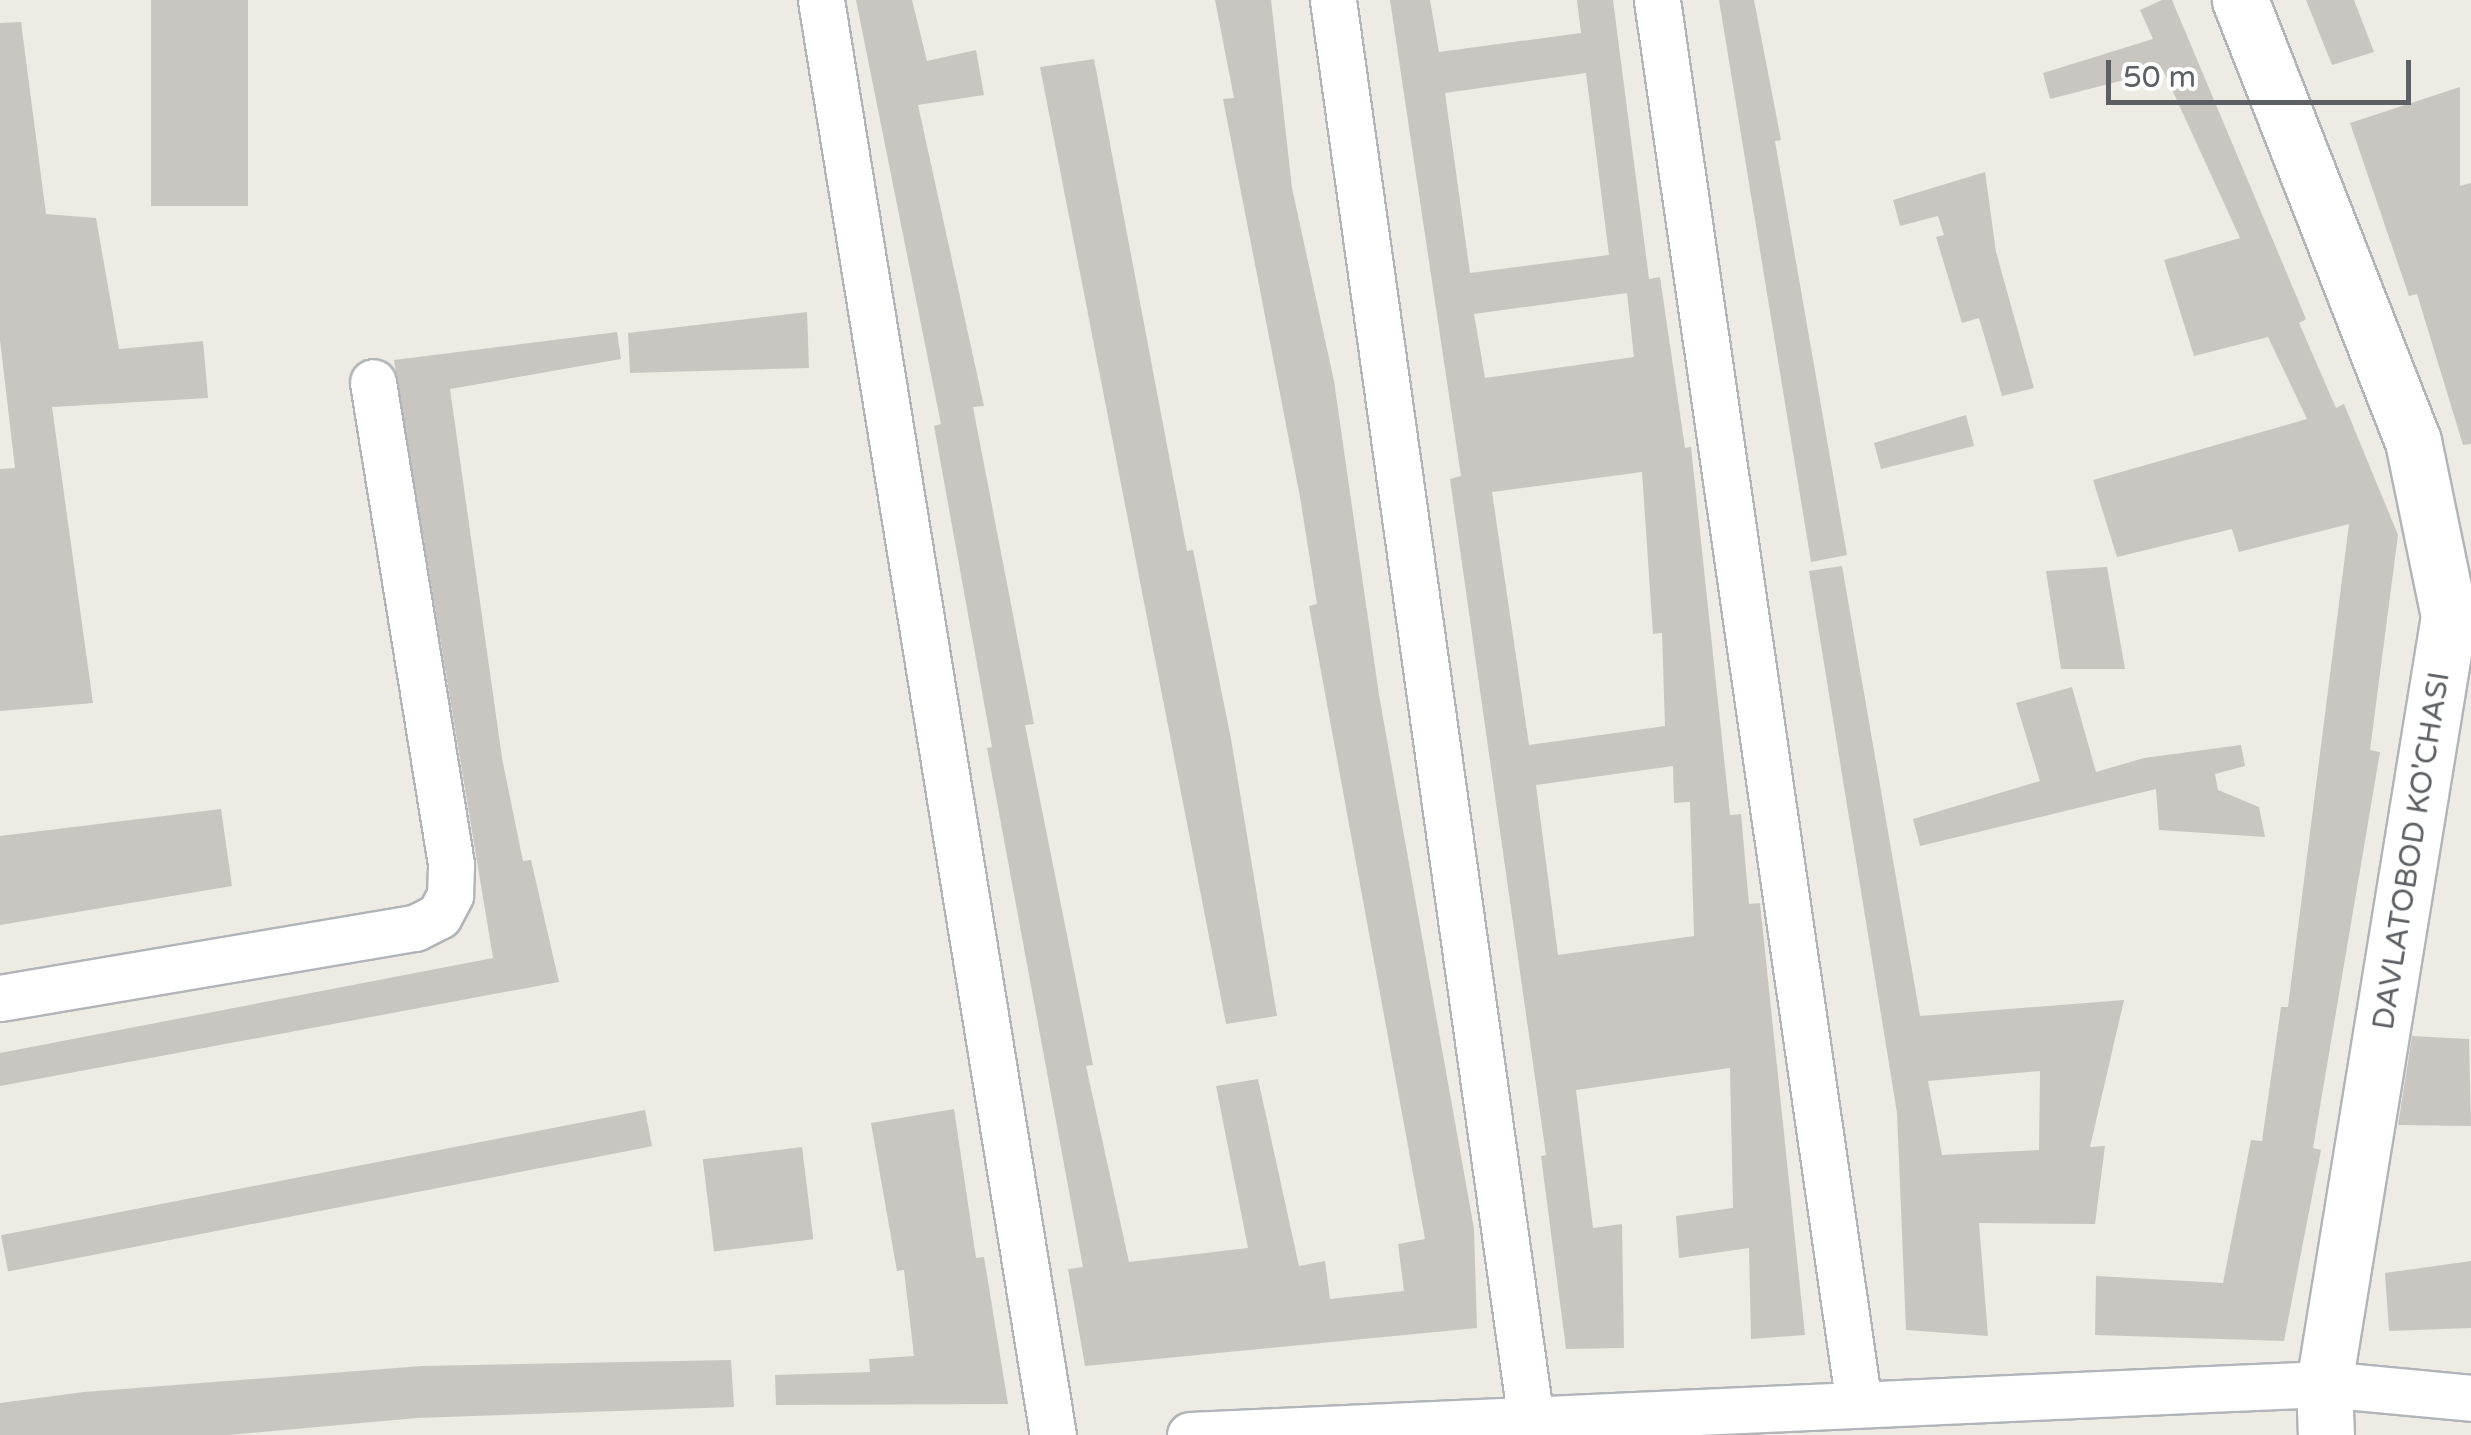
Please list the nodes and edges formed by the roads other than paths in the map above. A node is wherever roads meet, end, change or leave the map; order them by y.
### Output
1 (820, 0) edge
2 (1333, 0) edge
3 (1657, 0) edge
4 (2240, 0) edge
5 (373, 382) dead end
6 (0, 998) edge
7 (2471, 1398) edge
8 (1859, 1405) junction
9 (2325, 1410) edge
10 (1532, 1427) edge
11 (1053, 1435) edge
12 (1190, 1435) edge

1 - 11 street
2 - 10 street
3 - 8 street
4 - 9 street, DAVLATOBOD KO'CHASI
5 - 6 street
7 - 9 street
8 - 9 street
8 - 10 street
10 - 12 street

